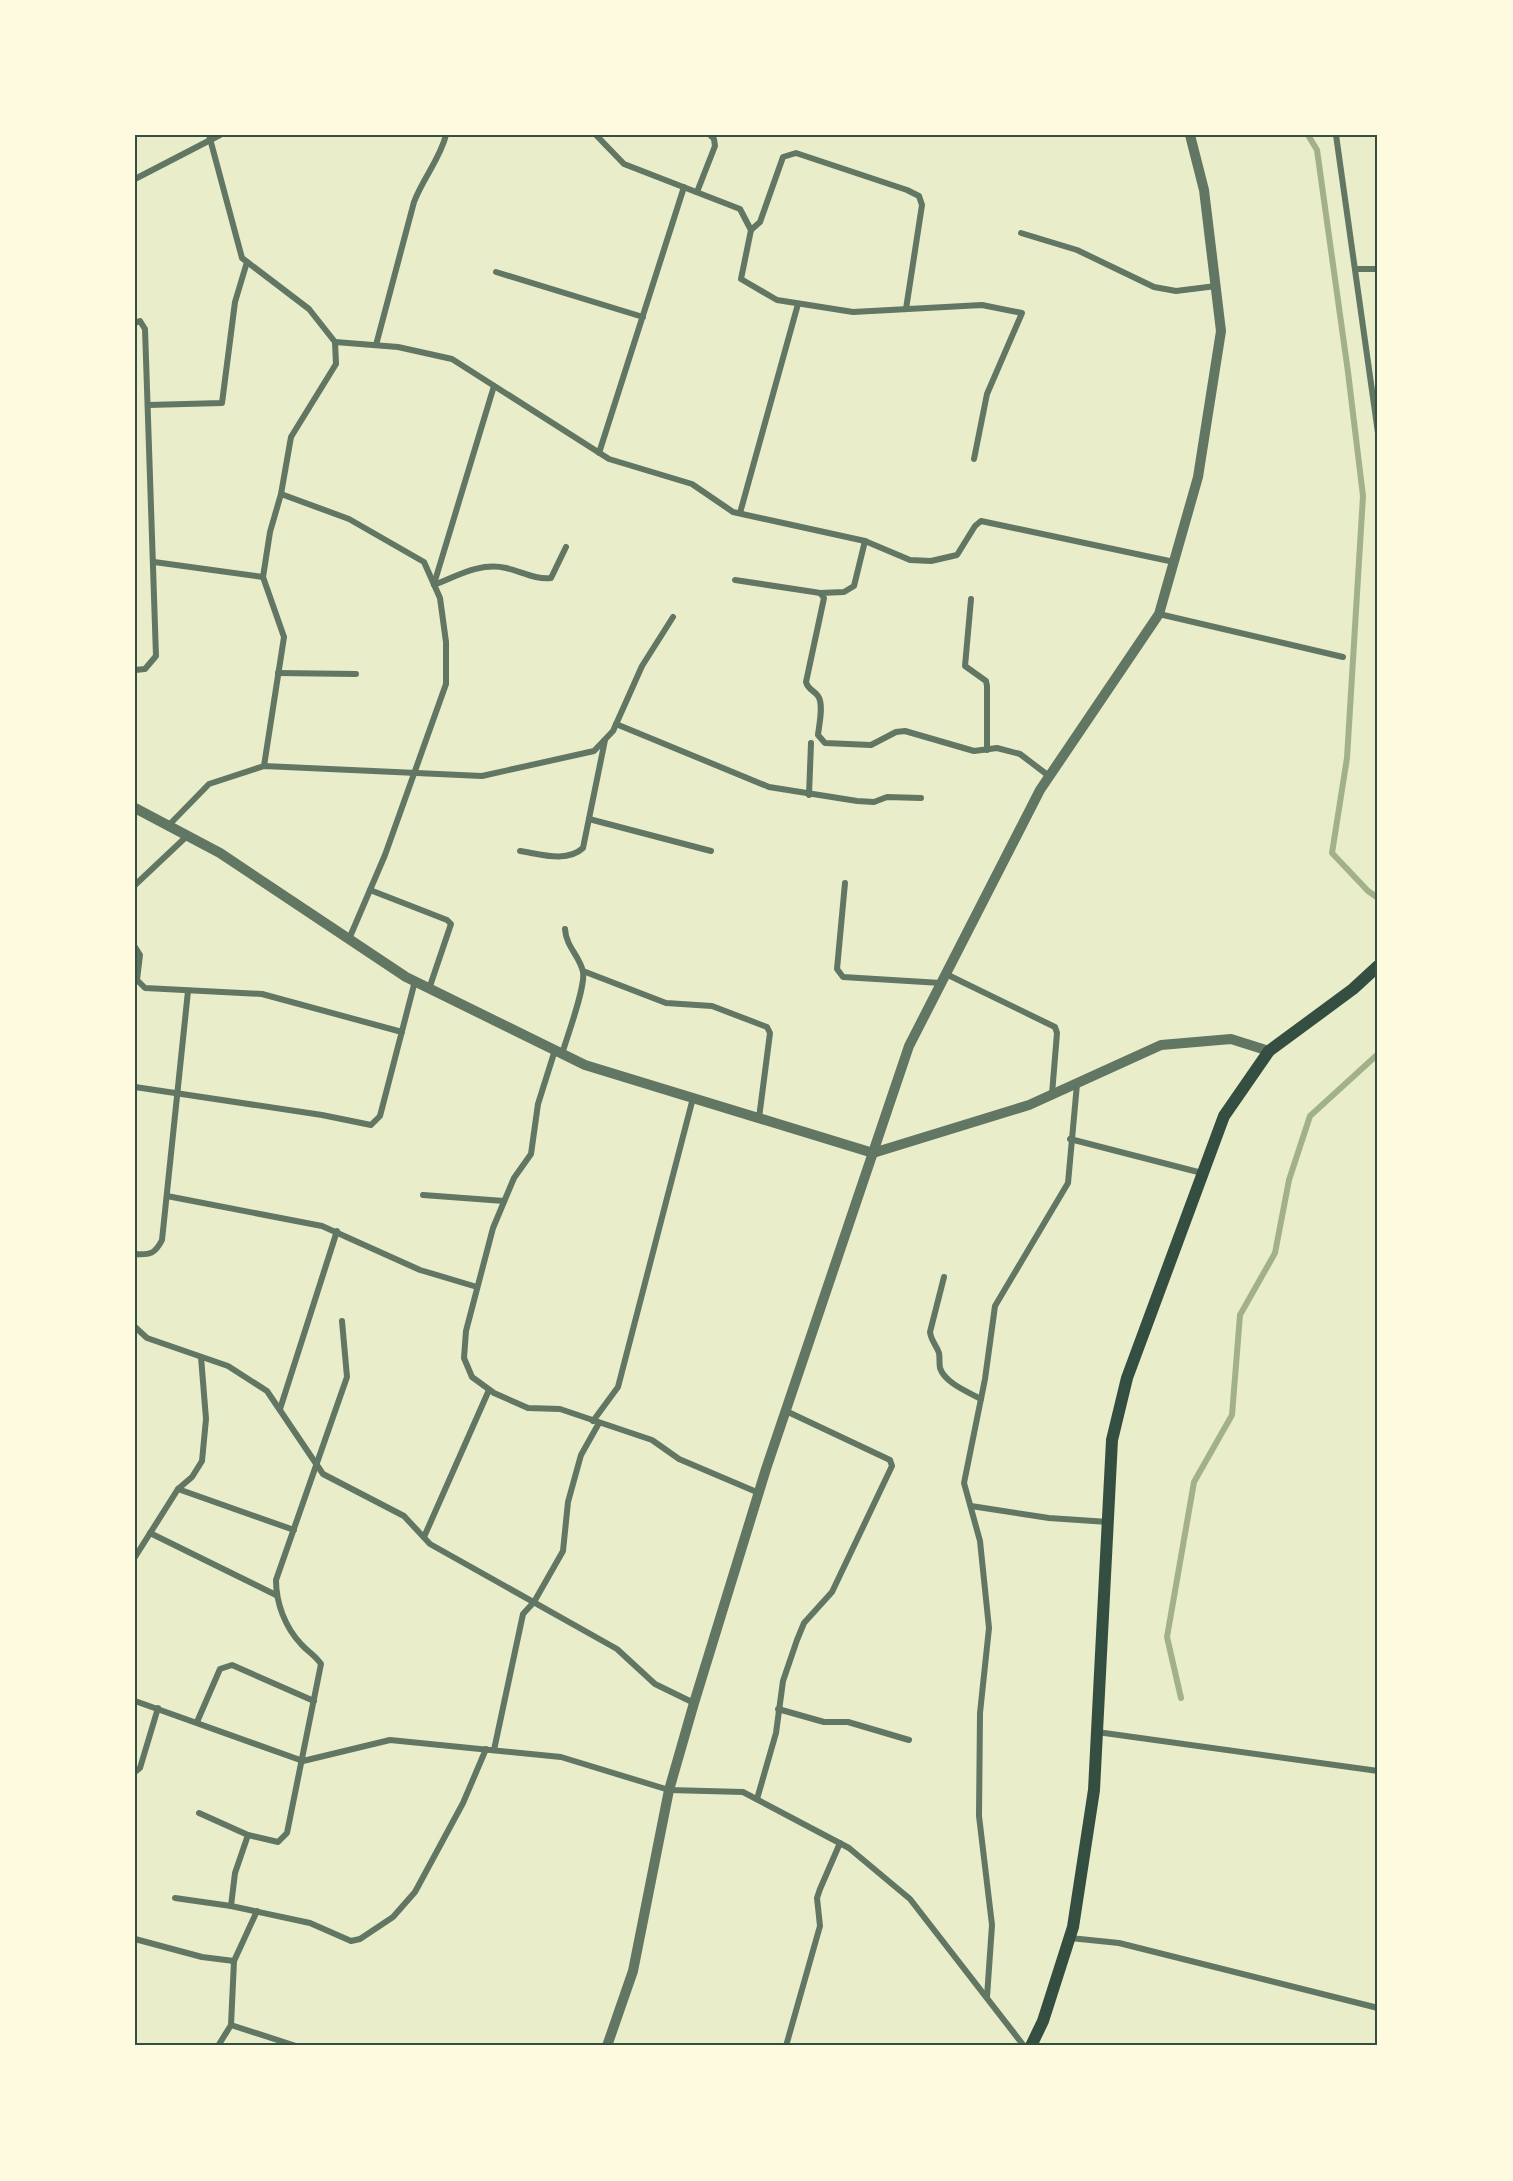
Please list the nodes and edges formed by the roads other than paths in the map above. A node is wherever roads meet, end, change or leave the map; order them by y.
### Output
1 (220, 135) edge
2 (446, 135) edge
3 (596, 135) edge
4 (710, 135) edge
5 (1190, 135) edge
6 (1336, 135) edge
7 (210, 137) edge
8 (135, 179) edge
9 (684, 187) junction
10 (697, 192) junction
11 (752, 230) junction
12 (1021, 232) dead end
13 (247, 262) junction
14 (1356, 269) junction
15 (1378, 269) edge
16 (496, 272) dead end
17 (1216, 286) junction
18 (798, 304) junction
19 (906, 309) junction
20 (643, 317) junction
21 (135, 323) edge
22 (335, 342) junction
23 (376, 345) junction
24 (494, 386) junction
25 (148, 405) junction
26 (1378, 433) edge
27 (599, 453) junction
28 (974, 459) dead end
29 (280, 494) junction
30 (740, 513) junction
31 (865, 540) junction
32 (566, 547) dead end
33 (154, 562) junction
34 (1174, 562) junction
35 (263, 577) junction
36 (735, 580) dead end
37 (434, 585) junction
38 (820, 593) junction
39 (970, 599) dead end
40 (1159, 614) junction
41 (673, 616) dead end
42 (1343, 657) dead end
43 (135, 670) edge
44 (278, 673) junction
45 (356, 674) dead end
46 (616, 724) junction
47 (605, 740) junction
48 (811, 743) dead end
49 (987, 750) junction
50 (264, 766) junction
51 (414, 773) junction
52 (1049, 776) junction
53 (809, 795) junction
54 (921, 798) dead end
55 (135, 808) edge
56 (589, 819) junction
57 (168, 826) junction
58 (187, 836) junction
59 (520, 851) dead end
60 (711, 851) dead end
61 (845, 883) dead end
62 (135, 885) edge
63 (370, 890) junction
64 (565, 929) dead end
65 (349, 939) junction
66 (135, 947) edge
67 (1378, 966) edge
68 (583, 971) junction
69 (943, 978) junction
70 (415, 981) junction
71 (429, 989) junction
72 (188, 991) junction
73 (402, 1032) junction
74 (559, 1052) junction
75 (1269, 1052) junction
76 (1077, 1083) junction
77 (135, 1087) edge
78 (1052, 1094) junction
79 (179, 1096) junction
80 (693, 1098) junction
81 (759, 1118) junction
82 (1070, 1139) junction
83 (873, 1153) junction
84 (1202, 1173) junction
85 (423, 1195) dead end
86 (167, 1196) junction
87 (504, 1201) junction
88 (337, 1231) junction
89 (135, 1254) edge
90 (944, 1276) dead end
91 (477, 1287) junction
92 (342, 1321) dead end
93 (135, 1327) edge
94 (201, 1357) junction
95 (489, 1390) junction
96 (981, 1399) junction
97 (280, 1409) junction
98 (786, 1411) junction
99 (596, 1422) junction
100 (316, 1463) junction
101 (178, 1489) junction
102 (759, 1493) junction
103 (971, 1506) junction
104 (1108, 1522) junction
105 (294, 1530) junction
106 (150, 1533) junction
107 (424, 1537) junction
108 (135, 1557) edge
109 (276, 1595) junction
110 (534, 1602) junction
111 (135, 1701) edge
112 (314, 1701) junction
113 (694, 1703) junction
114 (158, 1708) junction
115 (778, 1710) junction
116 (197, 1722) junction
117 (1097, 1732) junction
118 (909, 1740) dead end
119 (486, 1749) junction
120 (494, 1750) junction
121 (303, 1761) junction
122 (1378, 1771) edge
123 (135, 1772) edge
124 (669, 1790) junction
125 (757, 1799) junction
126 (200, 1813) dead end
127 (248, 1835) junction
128 (840, 1843) junction
129 (175, 1898) dead end
130 (231, 1906) junction
131 (257, 1911) junction
132 (1070, 1938) junction
133 (135, 1939) edge
134 (234, 1961) junction
135 (987, 1998) junction
136 (1378, 2008) edge
137 (231, 2025) junction
138 (218, 2046) edge
139 (296, 2046) edge
140 (607, 2046) edge
141 (786, 2046) edge
142 (1024, 2046) edge
143 (1031, 2046) edge

1 - 7 street
2 - 23 street
3 - 9 street
4 - 10 street
5 - 17 street
6 - 14 street
7 - 8 street
7 - 13 street
9 - 10 street
9 - 20 street
10 - 11 street
11 - 18 street
11 - 19 street
12 - 17 street
13 - 22 street
13 - 25 street
14 - 15 street
14 - 26 street
16 - 20 street
17 - 34 street
18 - 19 street
18 - 30 street
19 - 28 street
20 - 27 street
21 - 25 street
22 - 23 street
22 - 29 street
23 - 24 street
24 - 27 street
24 - 37 street
25 - 33 street
27 - 30 street
29 - 35 street
29 - 37 street
30 - 31 street
31 - 34 street
31 - 38 street
32 - 37 street
33 - 35 street
33 - 43 street
34 - 40 street
35 - 44 street
36 - 38 street
37 - 51 street
38 - 49 street
39 - 49 street
40 - 42 street
40 - 52 street
41 - 46 street
44 - 45 street
44 - 50 street
46 - 47 street
46 - 53 street
47 - 51 street
47 - 56 street
48 - 53 street
49 - 52 street
50 - 51 street
50 - 57 street
51 - 63 street
52 - 69 street
53 - 54 street
55 - 57 street
56 - 59 street
56 - 60 street
57 - 58 street
58 - 62 street
58 - 65 street
61 - 69 street
63 - 65 street
63 - 71 street
64 - 68 street
65 - 70 street
66 - 72 street
67 - 75 main road
68 - 74 street
68 - 81 street
69 - 78 street
69 - 83 street
70 - 71 street
70 - 73 street
71 - 74 street
72 - 73 street
72 - 79 street
73 - 79 street
74 - 80 street
74 - 87 street
75 - 76 street
75 - 84 main road
76 - 78 street
76 - 82 street
77 - 79 street
78 - 83 street
79 - 86 street
80 - 81 street
80 - 99 street
81 - 83 street
82 - 84 street
82 - 96 street
83 - 98 street
84 - 104 main road
85 - 87 street
86 - 88 street
86 - 89 street
87 - 91 street
88 - 91 street
88 - 97 street
90 - 96 street
91 - 95 street
92 - 100 street
93 - 94 street
94 - 97 street
94 - 101 street
95 - 99 street
95 - 107 street
96 - 103 street
97 - 100 street
98 - 102 street
98 - 115 street
99 - 102 street
99 - 110 street
100 - 105 street
100 - 107 street
101 - 105 street
101 - 106 street
102 - 113 street
103 - 104 street
103 - 135 street
104 - 117 main road
105 - 109 street
106 - 108 street
106 - 109 street
107 - 110 street
109 - 112 street
110 - 113 street
110 - 120 street
111 - 114 street
112 - 116 street
112 - 121 street
113 - 124 street
114 - 116 street
114 - 123 street
115 - 118 street
115 - 125 street
116 - 121 street
117 - 122 street
117 - 132 main road
119 - 120 street
119 - 121 street
119 - 131 street
120 - 124 street
121 - 127 street
124 - 125 street
124 - 140 street
125 - 128 street
126 - 127 street
127 - 130 street
128 - 135 street
128 - 141 street
129 - 130 street
130 - 131 street
131 - 134 street
132 - 136 street
132 - 143 main road
133 - 134 street
134 - 137 street
135 - 142 street
137 - 138 street
137 - 139 street

